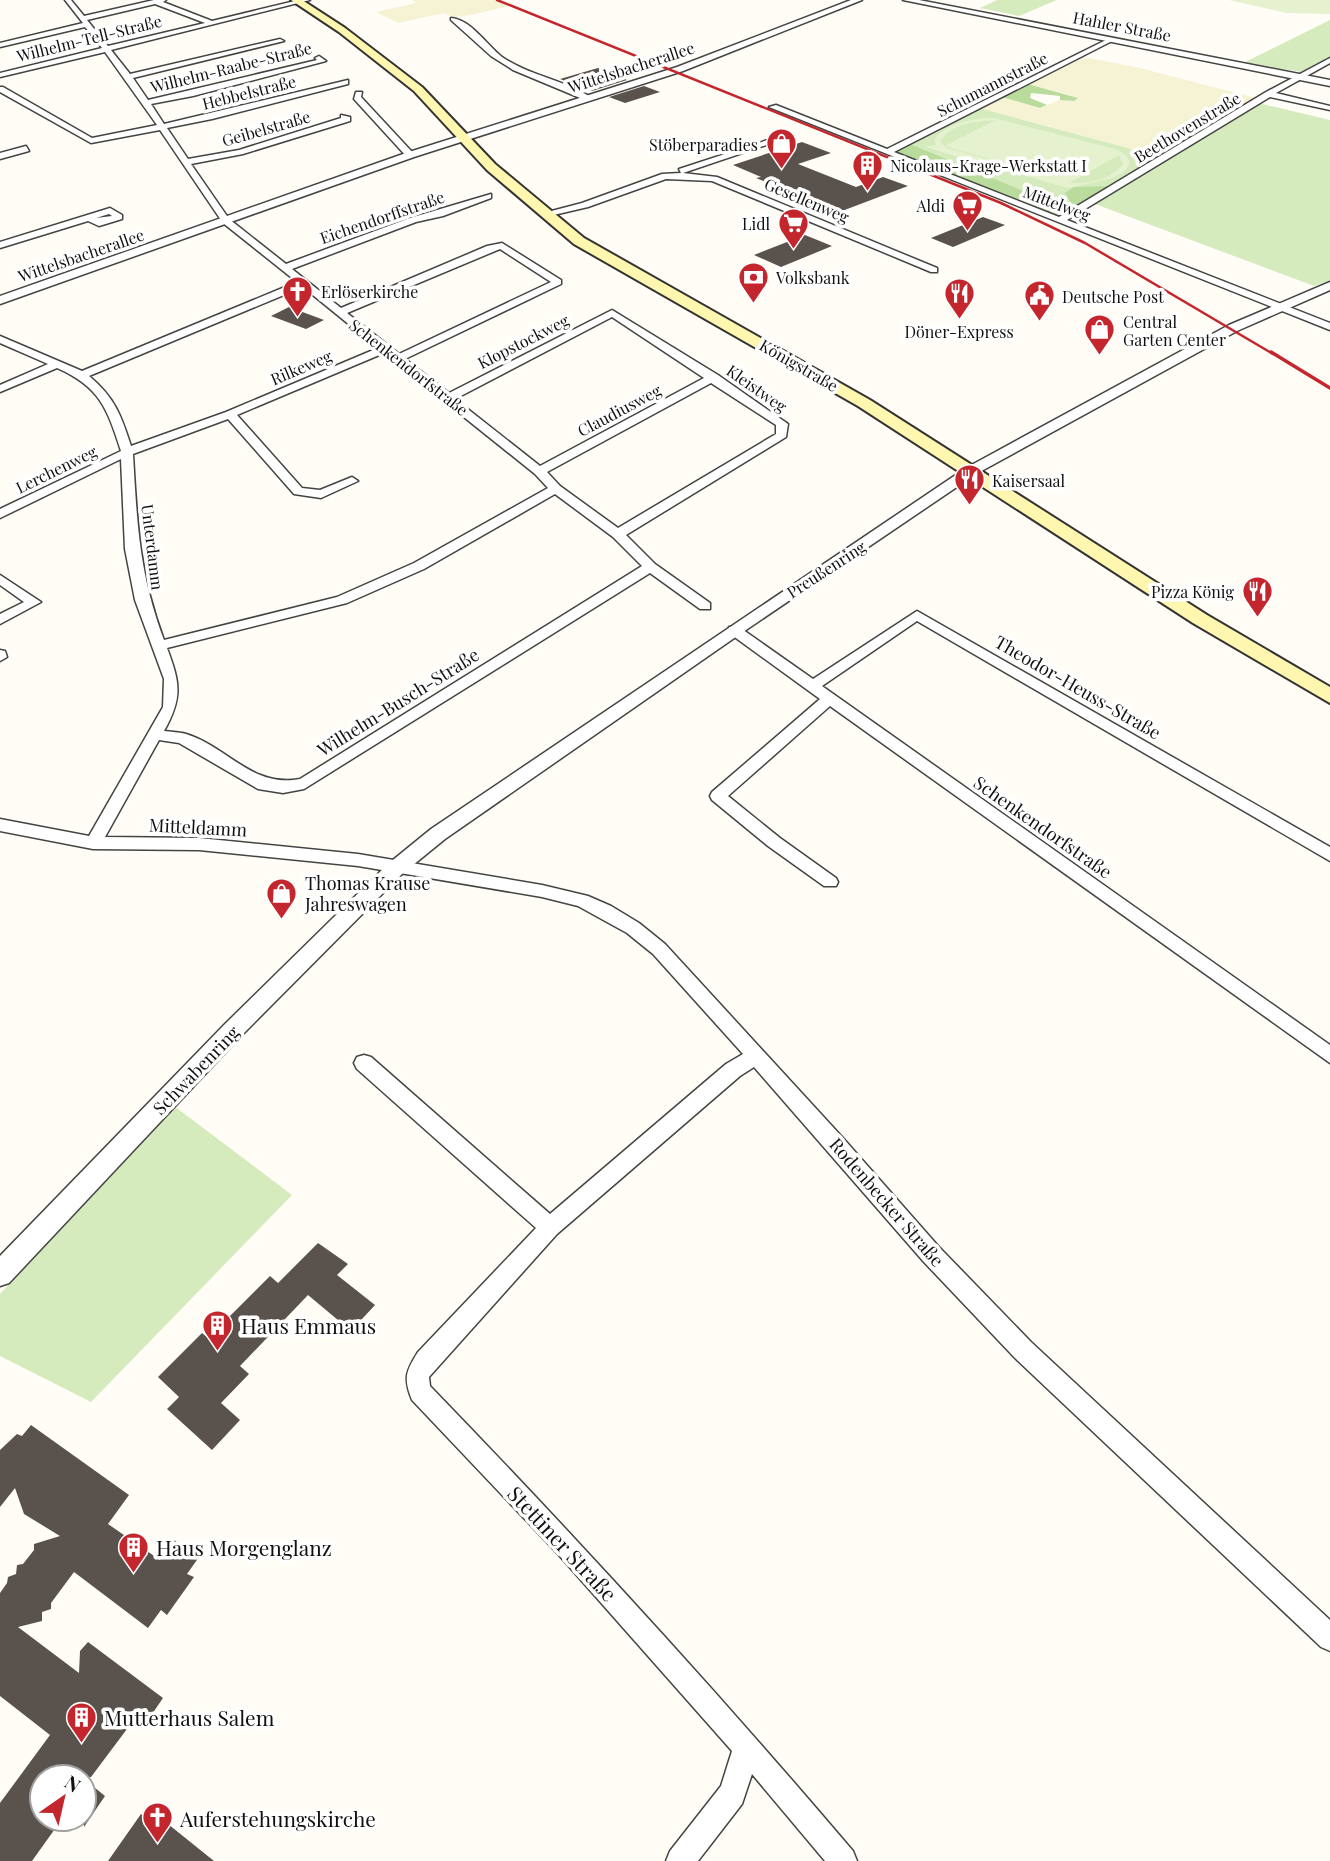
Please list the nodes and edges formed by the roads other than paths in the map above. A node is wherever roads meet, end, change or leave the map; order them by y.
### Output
1 (68, 0) edge
2 (858, 0) edge
3 (908, 0) edge
4 (160, 1) edge
5 (301, 1) edge
6 (453, 19) dead end
7 (83, 22) junction
8 (211, 23) junction
9 (1110, 40) junction
10 (280, 41) dead end
11 (0, 45) edge
12 (103, 49) junction
13 (1330, 60) edge
14 (329, 68) dead end
15 (0, 75) edge
16 (337, 75) dead end
17 (128, 77) junction
18 (1300, 77) junction
19 (1330, 83) edge
20 (0, 89) edge
21 (359, 94) dead end
22 (1269, 94) junction
23 (588, 98) junction
24 (146, 103) junction
25 (773, 107) dead end
26 (1330, 108) edge
27 (344, 117) dead end
28 (161, 127) junction
29 (786, 137) dead end
30 (463, 138) junction
31 (26, 149) dead end
32 (887, 152) junction
33 (410, 155) junction
34 (0, 156) edge
35 (187, 162) junction
36 (665, 176) junction
37 (488, 196) dead end
38 (545, 214) junction
39 (89, 218) dead end
40 (1059, 220) junction
41 (226, 221) junction
42 (0, 245) edge
43 (285, 268) junction
44 (934, 270) dead end
45 (304, 283) junction
46 (1330, 286) edge
47 (0, 300) edge
48 (1280, 307) junction
49 (341, 313) junction
50 (612, 313) joint
51 (1330, 327) edge
52 (0, 339) edge
53 (384, 349) junction
54 (400, 358) junction
55 (57, 364) junction
56 (82, 375) junction
57 (714, 377) junction
58 (0, 389) edge
59 (448, 398) junction
60 (230, 414) junction
61 (127, 452) junction
62 (539, 471) junction
63 (971, 471) junction
64 (352, 481) dead end
65 (556, 489) junction
66 (0, 514) edge
67 (618, 534) junction
68 (650, 566) junction
69 (0, 579) edge
70 (705, 606) dead end
71 (0, 620) edge
72 (734, 630) junction
73 (160, 645) junction
74 (811, 687) junction
75 (1329, 694) edge
76 (829, 699) junction
77 (156, 735) junction
78 (2, 828) edge
79 (93, 843) junction
80 (1330, 855) edge
81 (395, 869) junction
82 (830, 882) dead end
83 (1330, 1055) edge
84 (756, 1056) junction
85 (364, 1063) dead end
86 (550, 1227) junction
87 (0, 1274) edge
88 (1330, 1638) edge
89 (747, 1747) junction
90 (680, 1861) edge
91 (843, 1861) edge

1 - 7 street, Schenkendorfstraße
2 - 23 street, Wittelsbacherallee
3 - 9 street, Hahler Straße
4 - 7 street
4 - 8 street
5 - 8 street, Wilhelm-Tell-Straße
5 - 30 main road, Königstraße
6 - 23 street
7 - 11 street
7 - 12 street, Schenkendorfstraße
8 - 12 street, Wilhelm-Tell-Straße
9 - 18 street, Hahler Straße
9 - 32 street, Schumannstraße
10 - 17 street
12 - 15 street, Wilhelm-Tell-Straße
12 - 17 street, Schenkendorfstraße
13 - 18 street, Beethovenstraße
14 - 24 street, Wilhelm-Raabe-Straße
16 - 28 street, Hebbelstraße
17 - 24 street, Schenkendorfstraße
18 - 19 street, Hahler Straße
18 - 22 street, Beethovenstraße
20 - 28 street, Hebbelstraße
21 - 33 street
22 - 26 street
22 - 40 street, Beethovenstraße
23 - 30 street, Wittelsbacherallee
24 - 28 street, Schenkendorfstraße
25 - 32 street, Mittelweg
27 - 35 street, Geibelstraße
28 - 35 street, Schenkendorfstraße
29 - 36 street, Gesellenweg
30 - 33 street, Wittelsbacherallee
30 - 38 main road, Königstraße
31 - 34 street
32 - 40 street, Mittelweg
33 - 41 street, Wittelsbacherallee
35 - 41 street, Schenkendorfstraße
36 - 38 street, Gesellenweg
36 - 44 street, Gesellenweg
37 - 43 street, Eichendorffstraße
38 - 63 main road, Königstraße
39 - 42 street
40 - 48 street, Mittelweg
41 - 43 street, Schenkendorfstraße
41 - 47 street, Wittelsbacherallee
43 - 45 street, Schenkendorfstraße
45 - 49 street, Schenkendorfstraße
45 - 56 street
46 - 48 street, Preußenring
48 - 51 street, Mittelweg
48 - 63 street, Preußenring
49 - 53 street, Schenkendorfstraße
49 - 54 street
50 - 57 street, Kleistweg
50 - 59 street, Klopstockweg
52 - 55 street, Unterdamm
53 - 54 street, Schenkendorfstraße
53 - 60 street, Rilkeweg
54 - 59 street, Schenkendorfstraße
55 - 56 street, Unterdamm
55 - 58 street
56 - 61 street, Unterdamm
57 - 62 street, Claudiusweg
57 - 67 street, Kleistweg
59 - 62 street, Schenkendorfstraße
60 - 61 street, Rilkeweg
60 - 64 street
61 - 66 street, Lerchenweg
61 - 73 street, Unterdamm
62 - 65 street, Schenkendorfstraße
63 - 72 street, Preußenring
63 - 75 main road, Königstraße
65 - 67 street, Schenkendorfstraße
65 - 73 street
67 - 68 street, Schenkendorfstraße
68 - 70 street, Schenkendorfstraße
68 - 77 street, Wilhelm-Busch-Straße
69 - 71 street
72 - 74 street, Schenkendorfstraße
72 - 81 street, Preußenring
73 - 77 street, Unterdamm
74 - 76 street, Schenkendorfstraße
74 - 80 street, Theodor-Heuss-Straße
76 - 82 street
76 - 83 street, Schenkendorfstraße
77 - 79 street, Unterdamm
78 - 79 street, Mitteldamm
79 - 81 street, Mitteldamm
81 - 84 street, Rodenbecker Straße
81 - 87 street, Schwabenring
84 - 86 street, Stettiner Straße
84 - 88 street, Rodenbecker Straße
85 - 86 street
86 - 89 street, Stettiner Straße
89 - 90 street
89 - 91 street, Stettiner Straße

